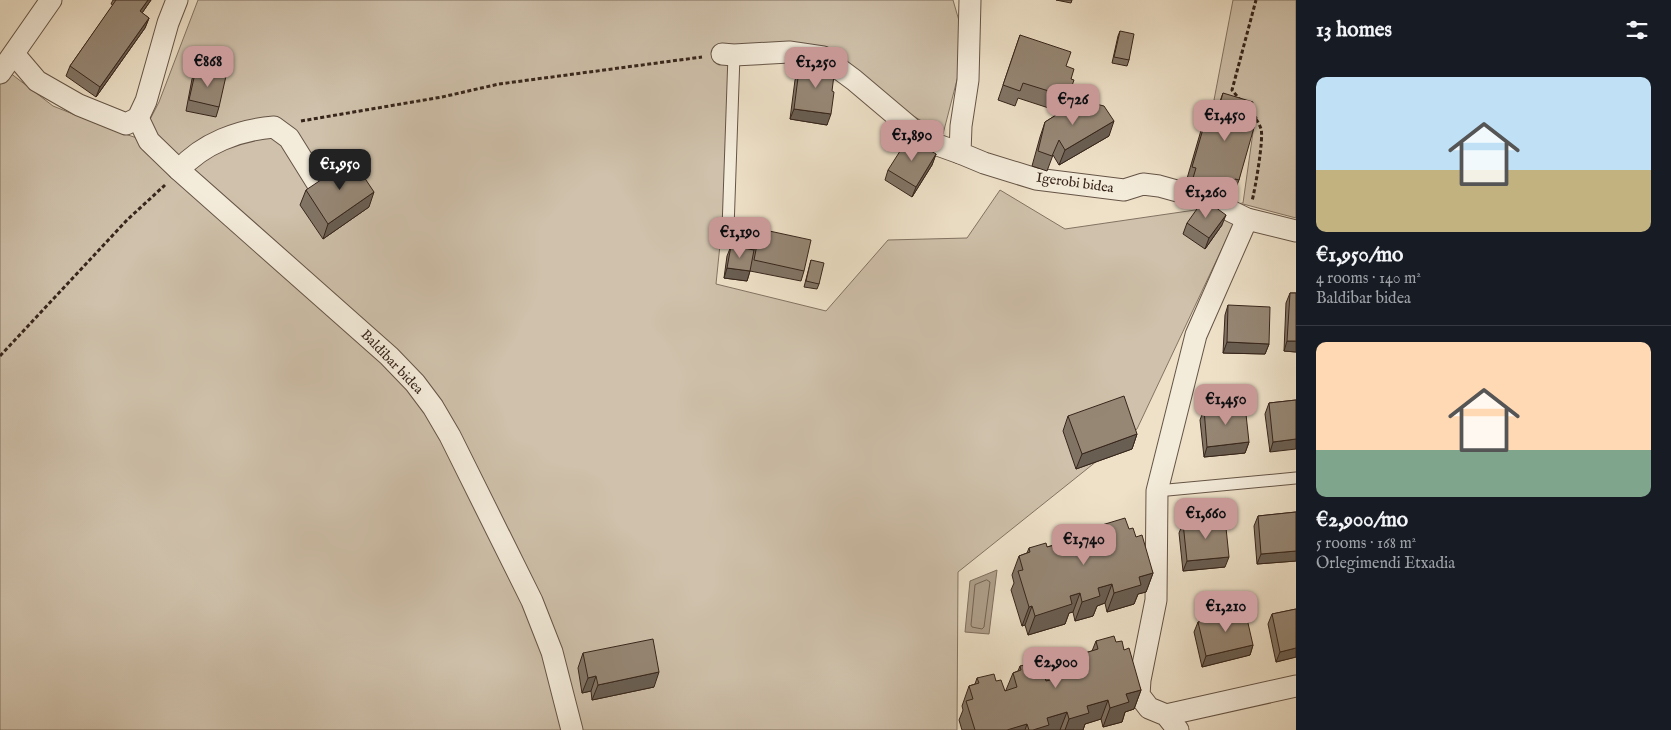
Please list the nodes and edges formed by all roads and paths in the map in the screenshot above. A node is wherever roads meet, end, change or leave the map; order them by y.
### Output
1 (52, 0) edge
2 (176, 0) edge
3 (970, 0) edge
4 (1256, 0) edge
5 (14, 54) junction
6 (728, 55) junction
7 (0, 73) edge
8 (138, 118) junction
9 (274, 128) junction
10 (960, 153) junction
11 (179, 170) junction
12 (317, 183) edge
13 (1247, 219) junction
14 (1296, 232) edge
15 (737, 241) dead end
16 (0, 356) edge
17 (1296, 478) edge
18 (1157, 491) junction
19 (1296, 686) edge
20 (1172, 723) edge
21 (572, 730) edge

1 - 5 street
2 - 8 street
3 - 10 street
4 - 13 path
5 - 7 street
5 - 8 street
6 - 9 path
6 - 10 street, Igerobi bidea
6 - 15 lane
8 - 11 street, Baldibar bidea
9 - 11 street
9 - 12 street
10 - 13 street, Igerobi bidea
11 - 16 path
11 - 21 street, Baldibar bidea
13 - 14 street, Igerobi bidea
13 - 18 street
17 - 18 lane
18 - 20 street
19 - 20 street

